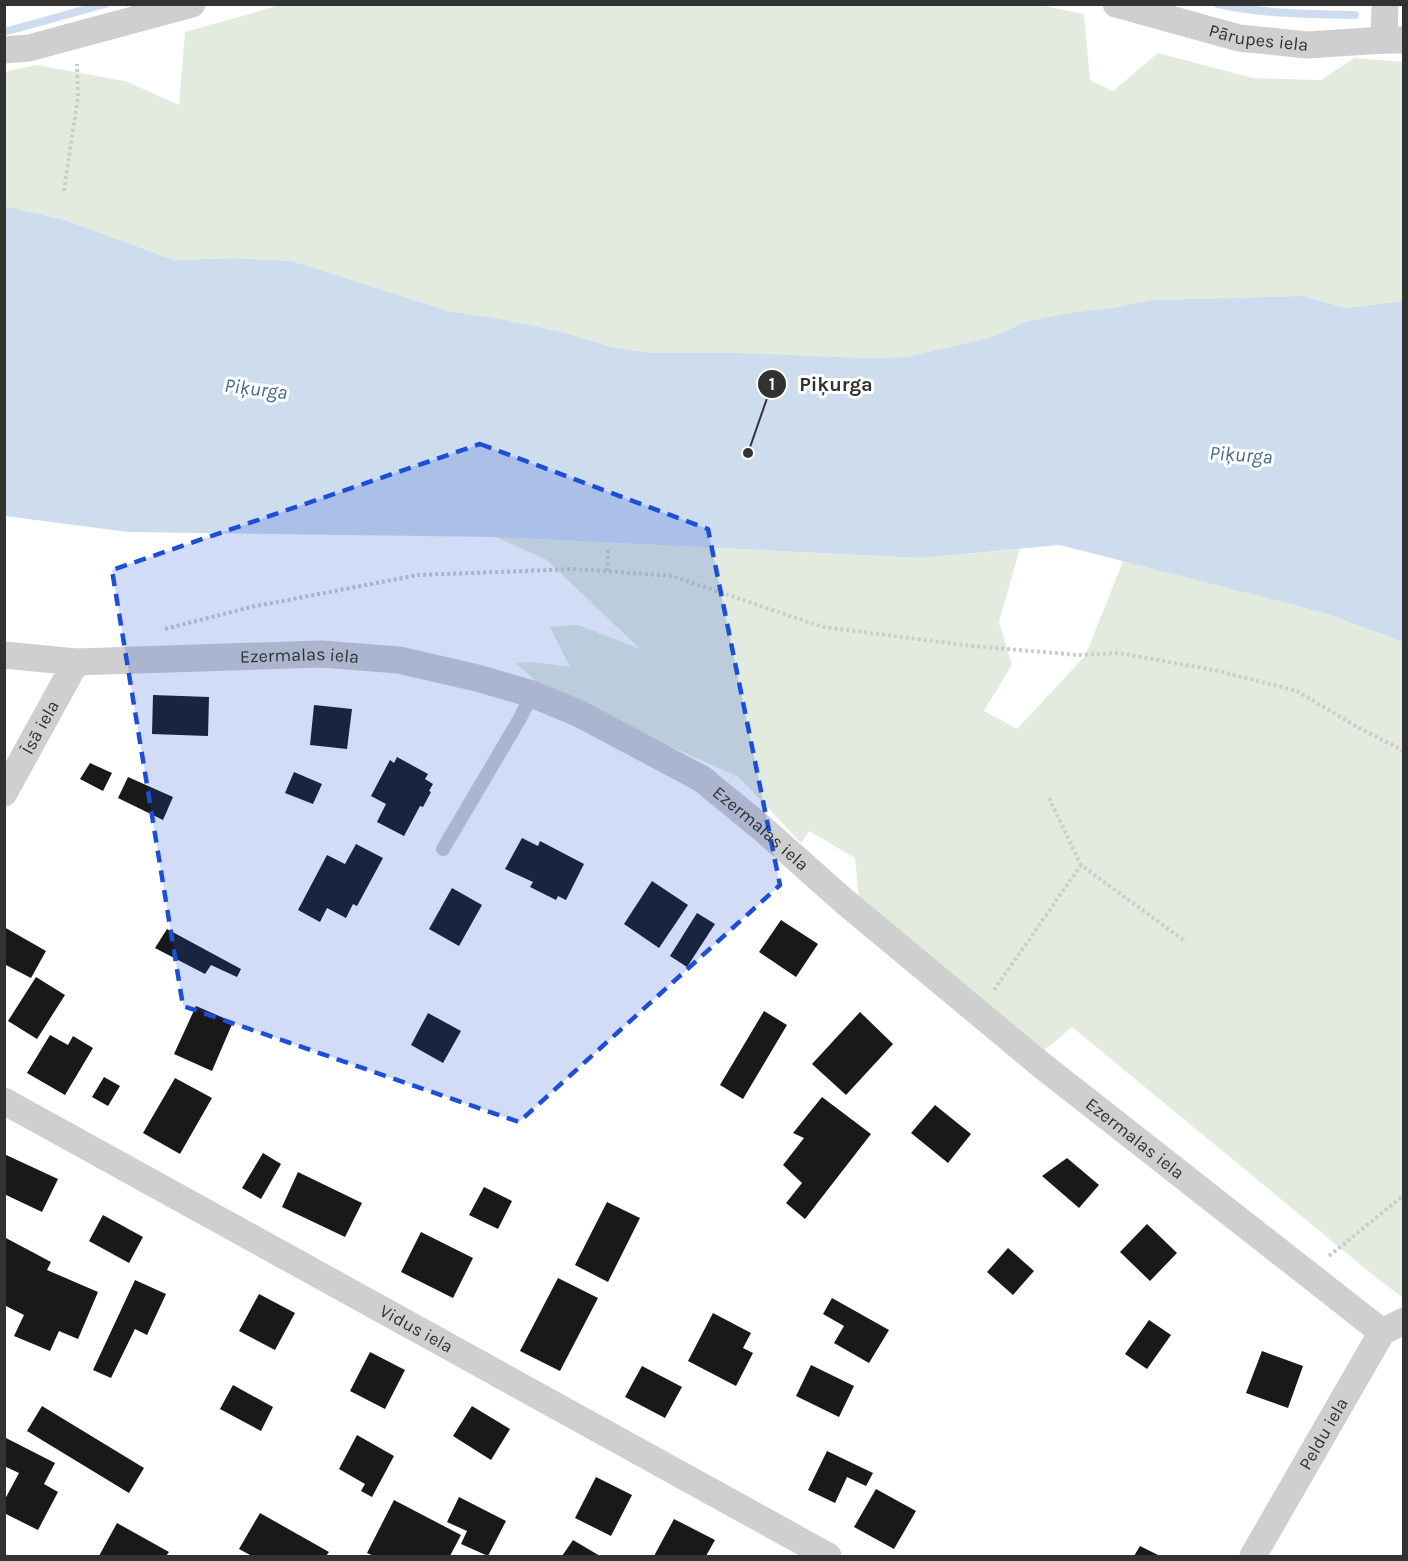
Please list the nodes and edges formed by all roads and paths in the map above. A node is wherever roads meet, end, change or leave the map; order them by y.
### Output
1 (192, 4) edge
2 (1116, 4) edge
3 (1385, 4) edge
4 (76, 36) junction
5 (1394, 40) edge
6 (4, 50) edge
7 (64, 191) dead end
8 (608, 549) dead end
9 (607, 571) junction
10 (163, 630) dead end
11 (4, 655) edge
12 (76, 662) junction
13 (532, 694) junction
14 (1404, 751) edge
15 (4, 793) edge
16 (1049, 798) dead end
17 (443, 849) dead end
18 (1081, 865) junction
19 (1186, 942) dead end
20 (978, 1013) junction
21 (4, 1101) edge
22 (1404, 1196) edge
23 (1307, 1274) junction
24 (1393, 1327) edge
25 (828, 1557) edge
26 (1253, 1557) edge

1 - 4 street
2 - 5 street, Pārupes iela
3 - 5 street
4 - 6 street
4 - 7 path
8 - 9 path
9 - 10 path
9 - 14 path
11 - 12 street, Ezermalas iela
12 - 13 street, Ezermalas iela
12 - 15 street, Īsā iela
13 - 17 lane
13 - 20 street, Ezermalas iela
16 - 18 path
18 - 19 path
18 - 20 path
20 - 23 street, Ezermalas iela
21 - 25 street, Vidus iela
22 - 23 path
23 - 24 street, Ezermalas iela
24 - 26 street, Peldu iela

